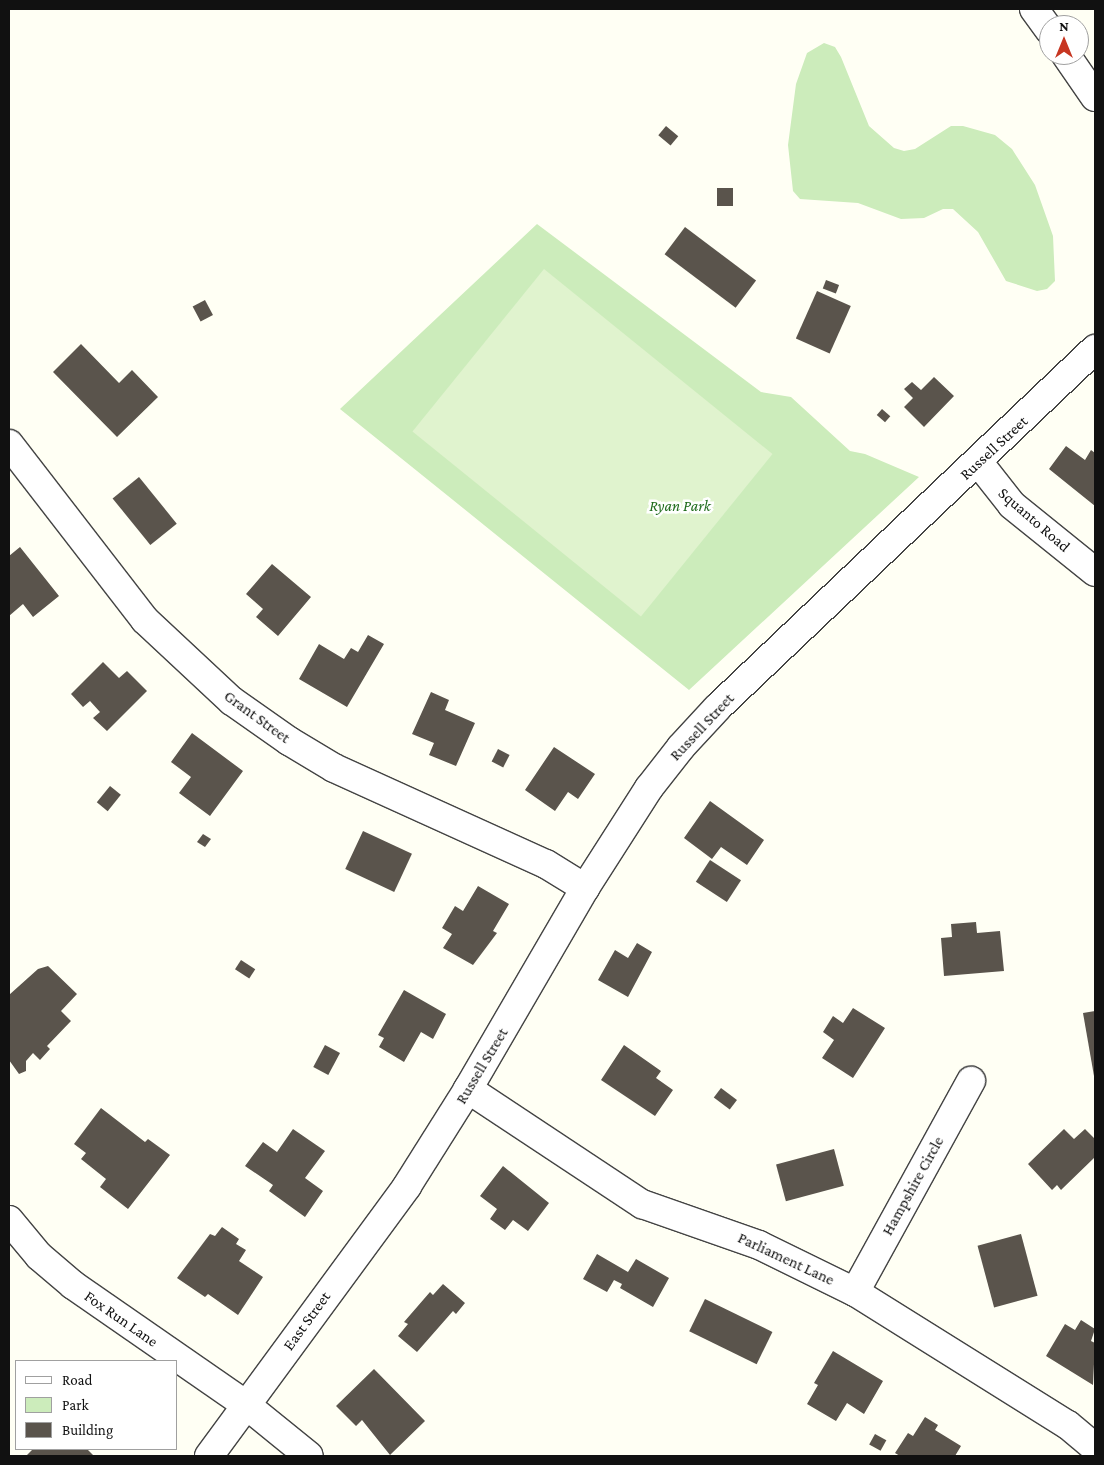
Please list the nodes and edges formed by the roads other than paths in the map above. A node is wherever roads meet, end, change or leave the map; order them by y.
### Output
1 (1073, 65) edge
2 (1095, 97) edge
3 (1095, 348) edge
4 (9, 444) edge
5 (979, 463) junction
6 (1095, 572) edge
7 (584, 888) junction
8 (971, 1081) dead end
9 (468, 1089) junction
10 (407, 1186) joint
11 (9, 1220) edge
12 (855, 1292) junction
13 (245, 1404) junction
14 (1095, 1448) edge
15 (209, 1456) edge
16 (309, 1456) edge

1 - 2 street
3 - 5 street, Russell Street
4 - 7 street, Grant Street
5 - 6 street, Squanto Road
5 - 7 street, Russell Street
7 - 9 street, Russell Street
8 - 12 street, Hampshire Circle
9 - 10 street, Russell Street
9 - 12 street, Parliament Lane
10 - 13 street, East Street
11 - 13 street, Fox Run Lane
12 - 14 street, Parliament Lane
13 - 15 street, East Street
13 - 16 street, Fox Run Lane

